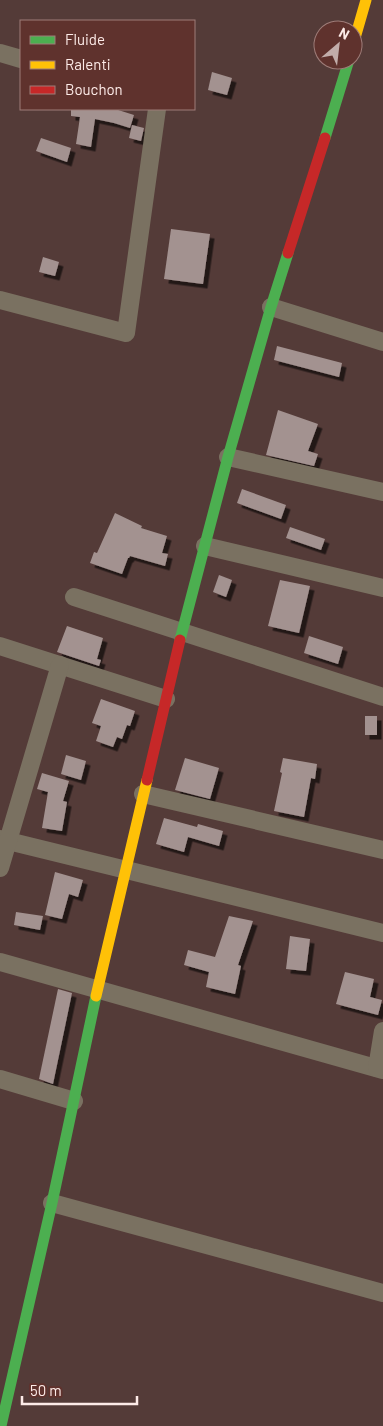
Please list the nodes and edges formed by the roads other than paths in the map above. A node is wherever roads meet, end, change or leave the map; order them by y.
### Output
1 (366, 0) edge
2 (360, 20) edge
3 (0, 53) edge
4 (20, 59) edge
5 (346, 70) edge
6 (157, 110) edge
7 (0, 300) edge
8 (271, 307) junction
9 (383, 342) edge
10 (228, 456) junction
11 (383, 492) edge
12 (204, 546) junction
13 (383, 588) edge
14 (74, 597) dead end
15 (182, 631) junction
16 (0, 646) edge
17 (60, 665) junction
18 (383, 697) edge
19 (166, 699) junction
20 (143, 794) junction
21 (4, 840) edge
22 (383, 850) edge
23 (0, 868) edge
24 (125, 870) junction
25 (383, 933) edge
26 (0, 962) edge
27 (97, 989) junction
28 (383, 1031) edge
29 (380, 1069) edge
30 (0, 1079) edge
31 (74, 1100) junction
32 (52, 1203) junction
33 (383, 1293) edge
34 (1, 1426) edge

1 - 2 main road
3 - 4 street
5 - 8 main road
6 - 7 street
8 - 9 street
8 - 10 main road
10 - 11 street
10 - 12 main road
12 - 13 street
12 - 15 main road
14 - 15 street
15 - 18 street
15 - 19 main road
16 - 17 street
17 - 19 street
17 - 21 street
19 - 20 main road
20 - 22 street
20 - 24 main road
21 - 23 street
21 - 24 street
24 - 25 street
24 - 27 main road
26 - 27 street
27 - 29 street
27 - 31 main road
28 - 29 street
30 - 31 street
31 - 32 main road
32 - 33 street
32 - 34 main road

